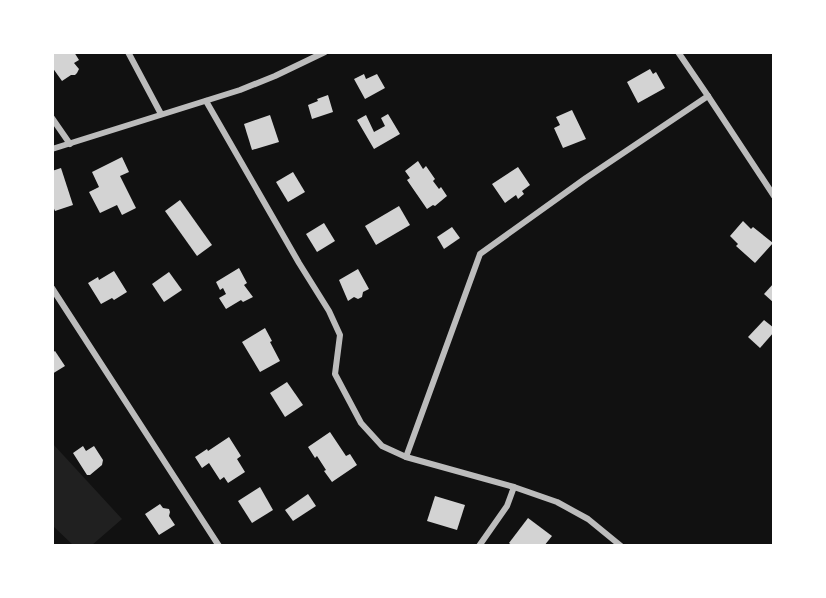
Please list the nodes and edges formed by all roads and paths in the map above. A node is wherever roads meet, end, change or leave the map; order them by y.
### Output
1 (128, 52) edge
2 (325, 52) edge
3 (678, 52) edge
4 (708, 96) junction
5 (206, 101) junction
6 (160, 114) junction
7 (52, 118) edge
8 (70, 144) junction
9 (52, 150) edge
10 (774, 196) edge
11 (52, 288) edge
12 (406, 458) junction
13 (514, 487) junction
14 (219, 546) edge
15 (479, 546) edge
16 (621, 546) edge

1 - 6 street
2 - 5 street
3 - 4 street
4 - 10 street
4 - 12 street
5 - 6 street
5 - 12 street
6 - 8 street
7 - 8 street
8 - 9 street
11 - 14 street
12 - 13 street
13 - 15 street
13 - 16 street

